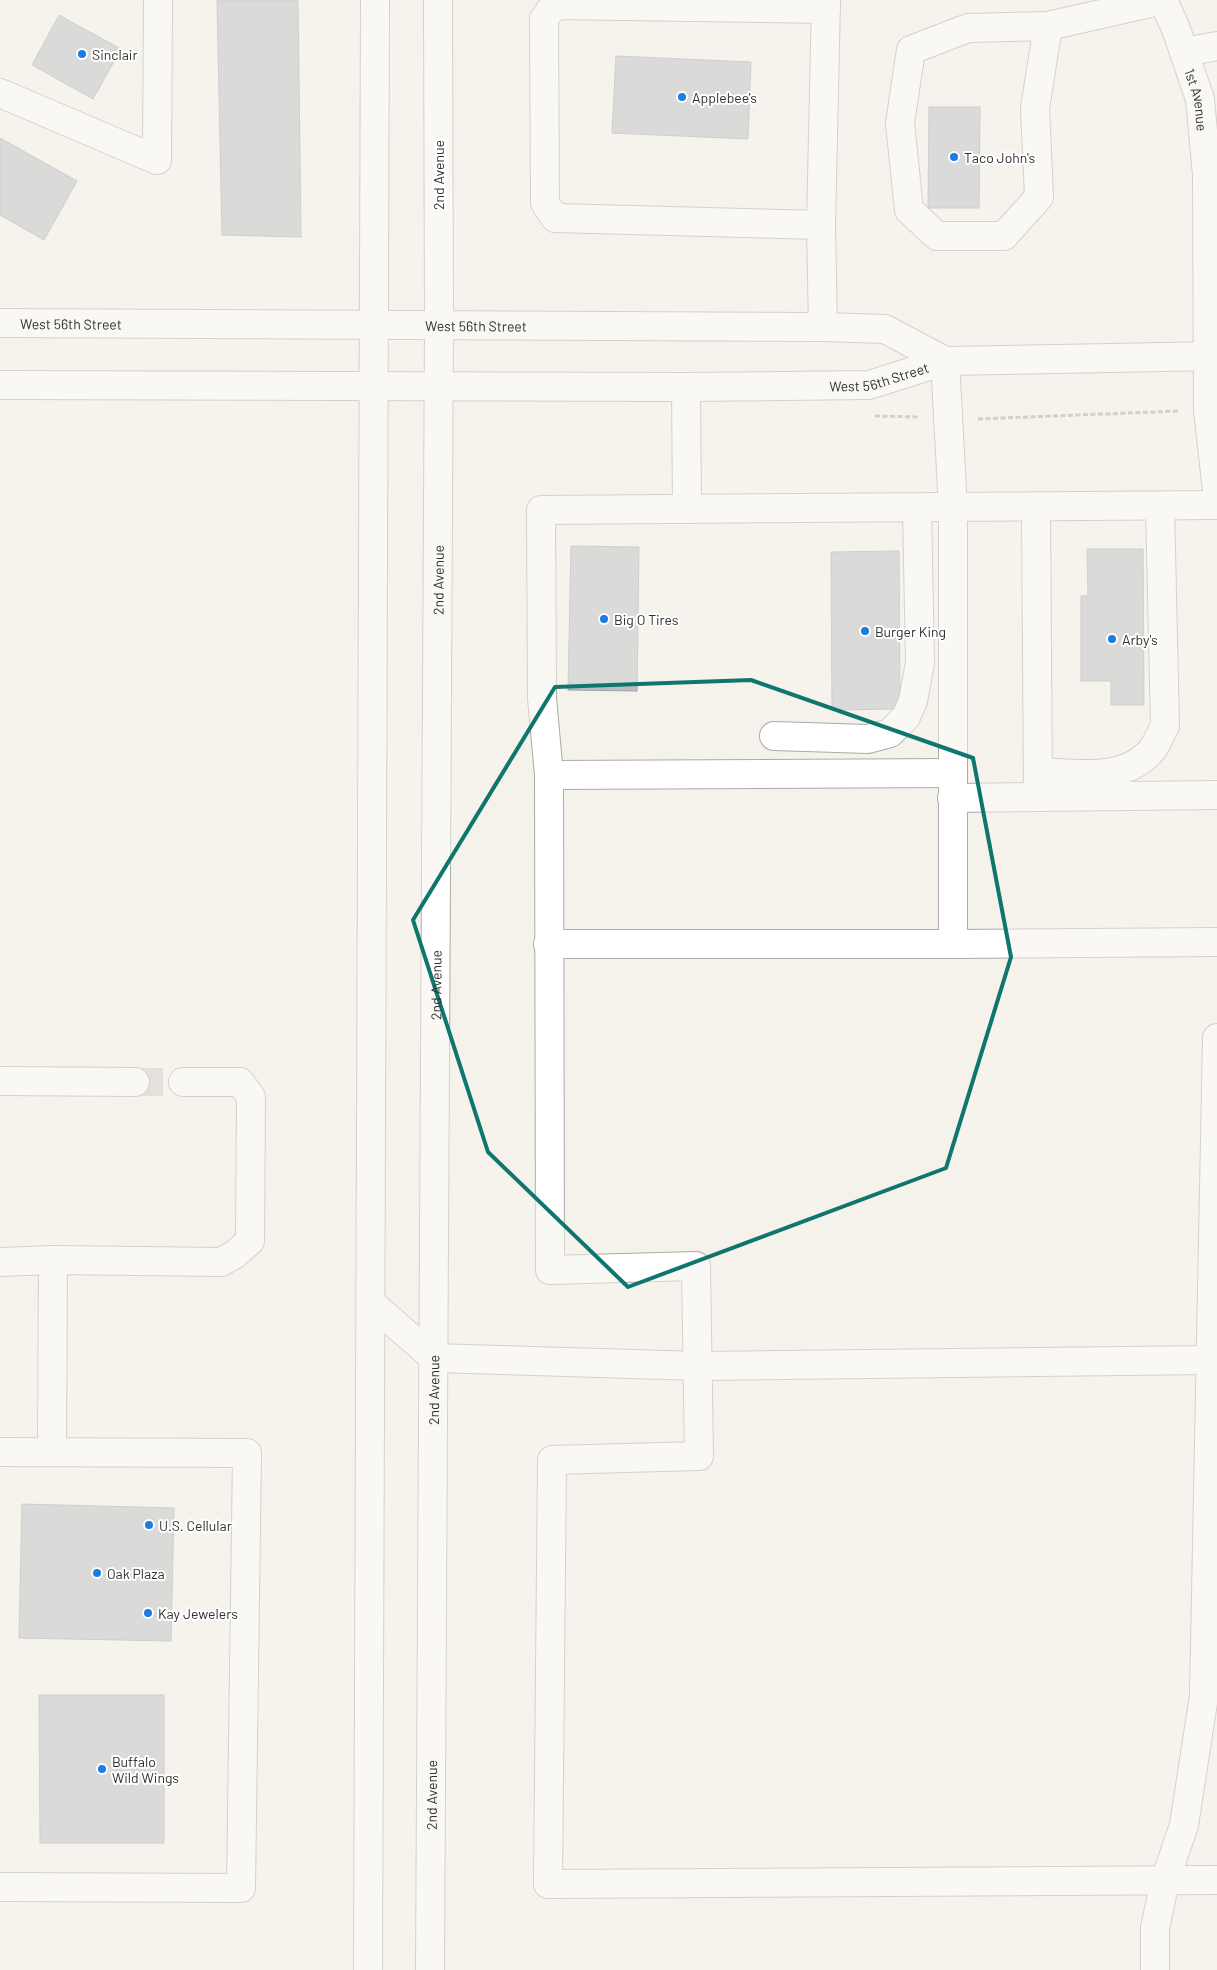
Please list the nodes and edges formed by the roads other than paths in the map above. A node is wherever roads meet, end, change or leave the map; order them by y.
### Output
1 (158, 0) edge
2 (375, 0) edge
3 (438, 0) edge
4 (1163, 0) edge
5 (826, 5) edge
6 (1048, 26) junction
7 (1217, 46) edge
8 (1184, 52) junction
9 (0, 93) edge
10 (1212, 175) edge
11 (821, 225) junction
12 (0, 323) edge
13 (374, 325) junction
14 (439, 325) junction
15 (823, 327) junction
16 (1212, 356) edge
17 (945, 361) junction
18 (0, 385) edge
19 (374, 387) junction
20 (438, 387) junction
21 (686, 387) junction
22 (1217, 490) edge
23 (1217, 505) edge
24 (1160, 506) junction
25 (1036, 507) junction
26 (917, 508) junction
27 (952, 508) junction
28 (687, 509) junction
29 (774, 736) dead end
30 (549, 775) junction
31 (1038, 785) junction
32 (953, 786) junction
33 (1217, 795) edge
34 (1217, 942) edge
35 (548, 944) junction
36 (952, 944) junction
37 (1217, 1038) edge
38 (0, 1081) edge
39 (135, 1082) tunnel mouth
40 (183, 1082) tunnel mouth
41 (53, 1260) junction
42 (0, 1262) edge
43 (371, 1303) junction
44 (434, 1358) junction
45 (1210, 1360) junction
46 (699, 1366) junction
47 (0, 1452) edge
48 (52, 1452) junction
49 (1217, 1880) edge
50 (1165, 1881) junction
51 (0, 1887) edge
52 (368, 1970) edge
53 (430, 1970) edge
54 (1154, 1970) edge

1 - 9 main road
2 - 13 main road
3 - 14 main road, 2nd Avenue
4 - 6 main road
4 - 8 main road, 1st Avenue
5 - 11 main road
5 - 11 main road
6 - 6 main road
7 - 8 main road
8 - 10 main road, 1st Avenue
10 - 16 main road, 1st Avenue
11 - 15 main road
12 - 13 main road, West 56th Street
13 - 14 main road, West 56th Street
13 - 19 main road
14 - 15 main road, West 56th Street
14 - 20 main road, 2nd Avenue
15 - 17 main road, West 56th Street
16 - 17 main road, West 56th Street
16 - 22 main road, 1st Avenue
17 - 21 main road, West 56th Street
17 - 27 main road
18 - 19 main road, West 56th Street
19 - 20 main road, West 56th Street
19 - 43 main road
20 - 21 main road, West 56th Street
20 - 44 main road, 2nd Avenue
21 - 28 main road
23 - 24 main road
24 - 25 main road
24 - 31 main road
25 - 27 main road
25 - 31 main road
26 - 27 main road
26 - 28 main road
26 - 29 main road
27 - 32 main road
28 - 30 main road
30 - 32 main road
30 - 35 main road
31 - 32 main road
31 - 33 main road
32 - 36 main road
34 - 36 main road
35 - 36 main road
35 - 46 main road
37 - 45 main road
38 - 39 main road
40 - 41 main road
41 - 42 main road
41 - 48 main road
43 - 44 main road
43 - 52 main road
44 - 46 main road
44 - 53 main road, 2nd Avenue
45 - 46 main road
45 - 50 main road
46 - 50 main road
47 - 48 main road
48 - 51 main road
49 - 50 main road
50 - 54 main road

